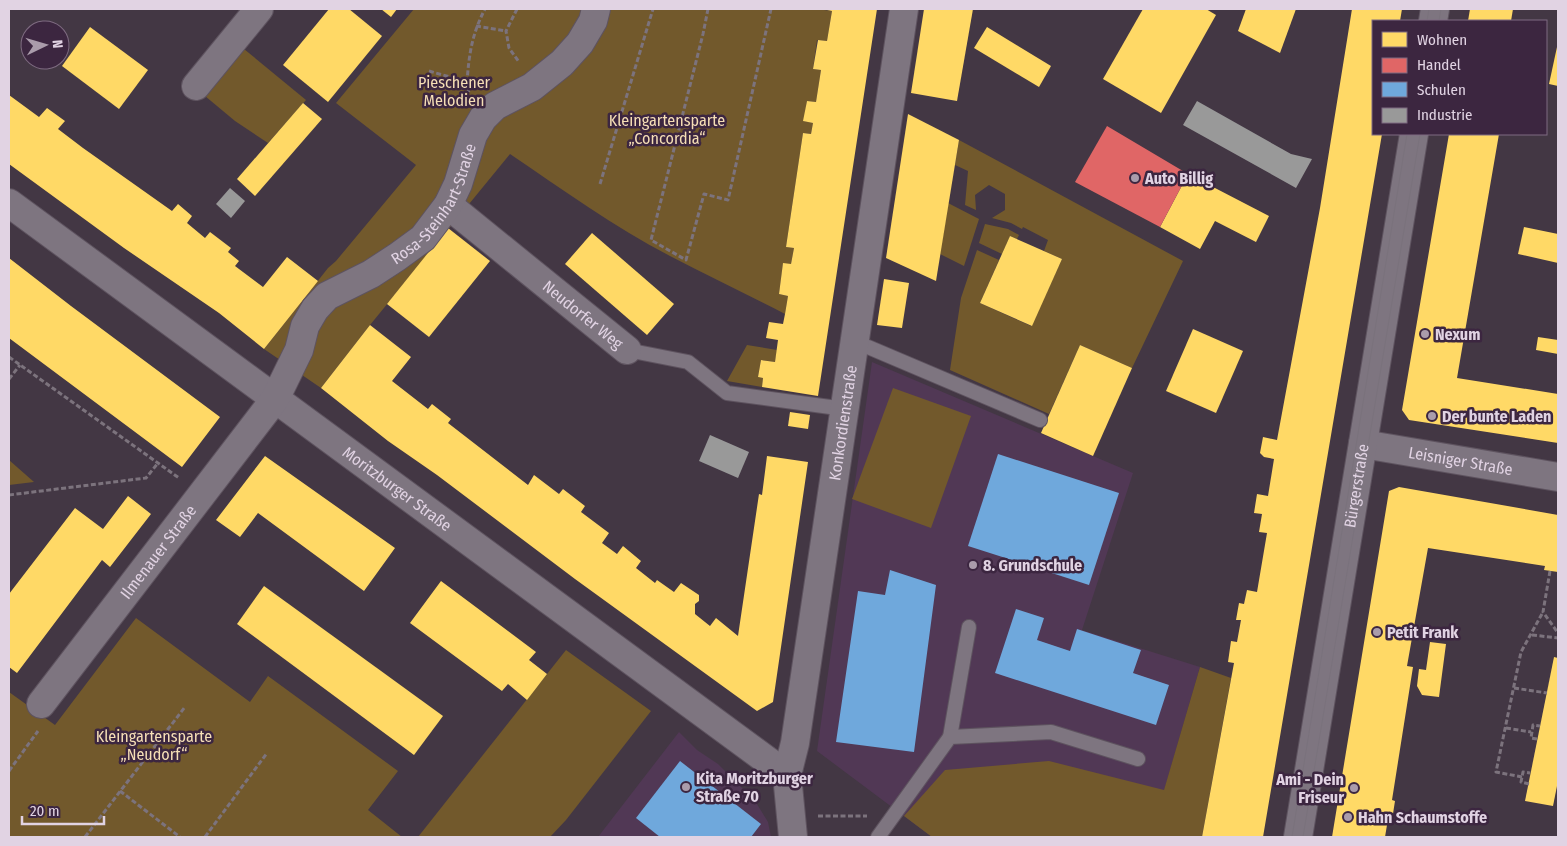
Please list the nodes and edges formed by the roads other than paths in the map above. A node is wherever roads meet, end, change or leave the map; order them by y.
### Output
1 (259, 9) edge
2 (596, 9) edge
3 (904, 9) edge
4 (196, 86) dead end
5 (1414, 135) edge
6 (9, 203) edge
7 (448, 205) junction
8 (854, 345) junction
9 (627, 350) joint
10 (275, 399) junction
11 (845, 409) junction
12 (1040, 420) dead end
13 (1363, 444) junction
14 (1558, 477) edge
15 (969, 627) dead end
16 (41, 704) road end
17 (950, 737) junction
18 (1138, 759) dead end
19 (787, 775) junction
20 (792, 827) edge
21 (878, 837) edge
22 (1298, 837) edge

1 - 4 street
2 - 7 street, Rosa-Steinhart-Straße
3 - 8 street, Konkordienstraße
5 - 13 street, Bürgerstraße
6 - 10 street, Moritzburger Straße
7 - 9 street, Neudorfer Weg
7 - 10 street, Rosa-Steinhart-Straße
8 - 11 street, Konkordienstraße
8 - 12 lane
9 - 11 lane, Neudorfer Weg
10 - 16 street, Ilmenauer Straße
10 - 19 street, Moritzburger Straße
11 - 19 street, Konkordienstraße
13 - 14 street, Leisniger Straße
13 - 22 street, Bürgerstraße
15 - 17 lane
17 - 18 lane
17 - 21 lane
19 - 20 street, Konkordienstraße

